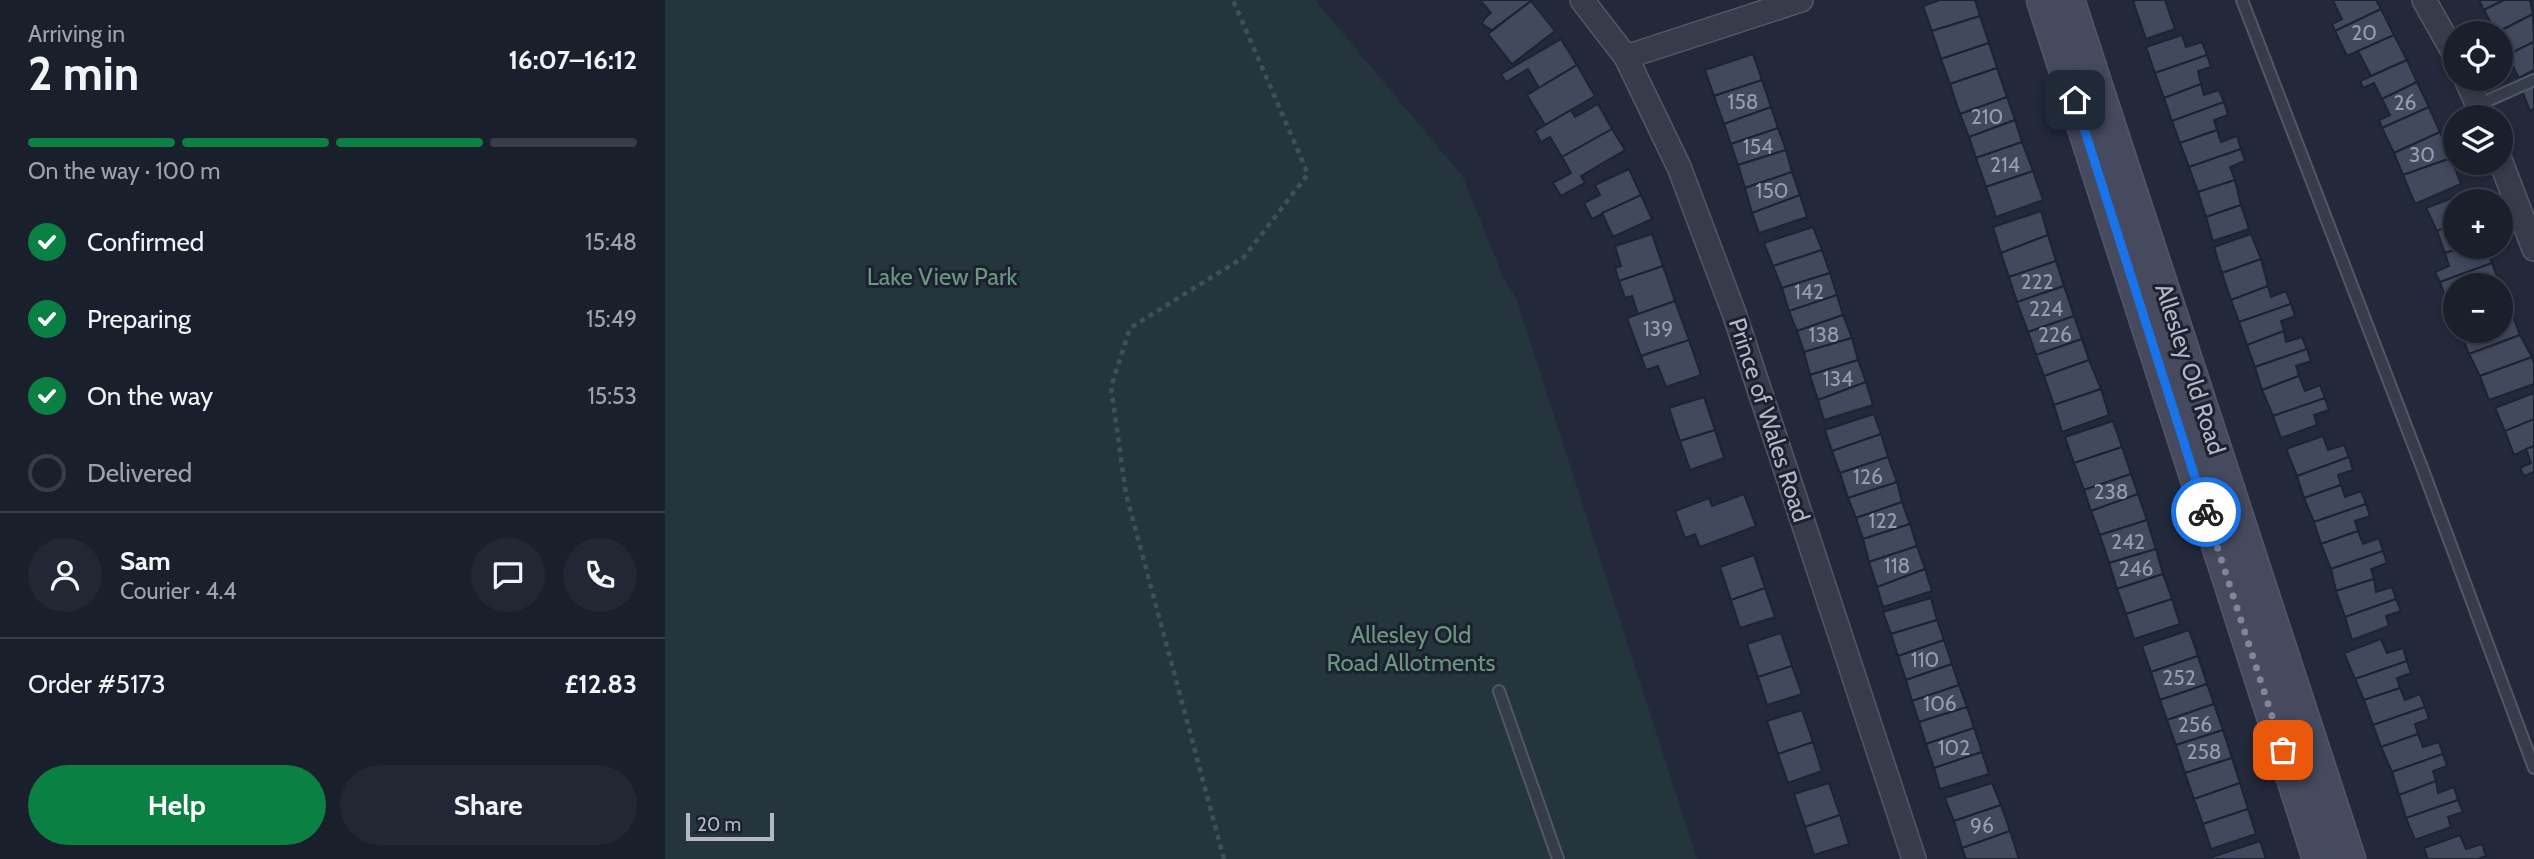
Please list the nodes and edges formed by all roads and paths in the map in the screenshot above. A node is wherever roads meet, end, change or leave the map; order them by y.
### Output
1 (1233, 0) edge
2 (1582, 0) edge
3 (1801, 0) edge
4 (2043, 0) edge
5 (2068, 0) edge
6 (2242, 0) edge
7 (2424, 0) edge
8 (2443, 34) edge
9 (1626, 57) junction
10 (2534, 80) edge
11 (2490, 105) edge
12 (2506, 175) edge
13 (2534, 248) edge
14 (2258, 626) junction
15 (1499, 691) dead end
16 (2534, 768) edge
17 (1224, 859) edge
18 (1558, 859) edge
19 (1914, 859) edge
20 (2319, 859) edge
21 (2350, 859) edge

1 - 17 path
2 - 9 street, Prince of Wales Road
3 - 9 street
4 - 14 main road, Allesley Old Road
5 - 14 main road, Allesley Old Road
6 - 16 lane
7 - 8 street
9 - 19 street, Prince of Wales Road
10 - 11 lane
12 - 13 street
14 - 20 main road, Allesley Old Road
14 - 21 main road, Allesley Old Road
15 - 18 lane

